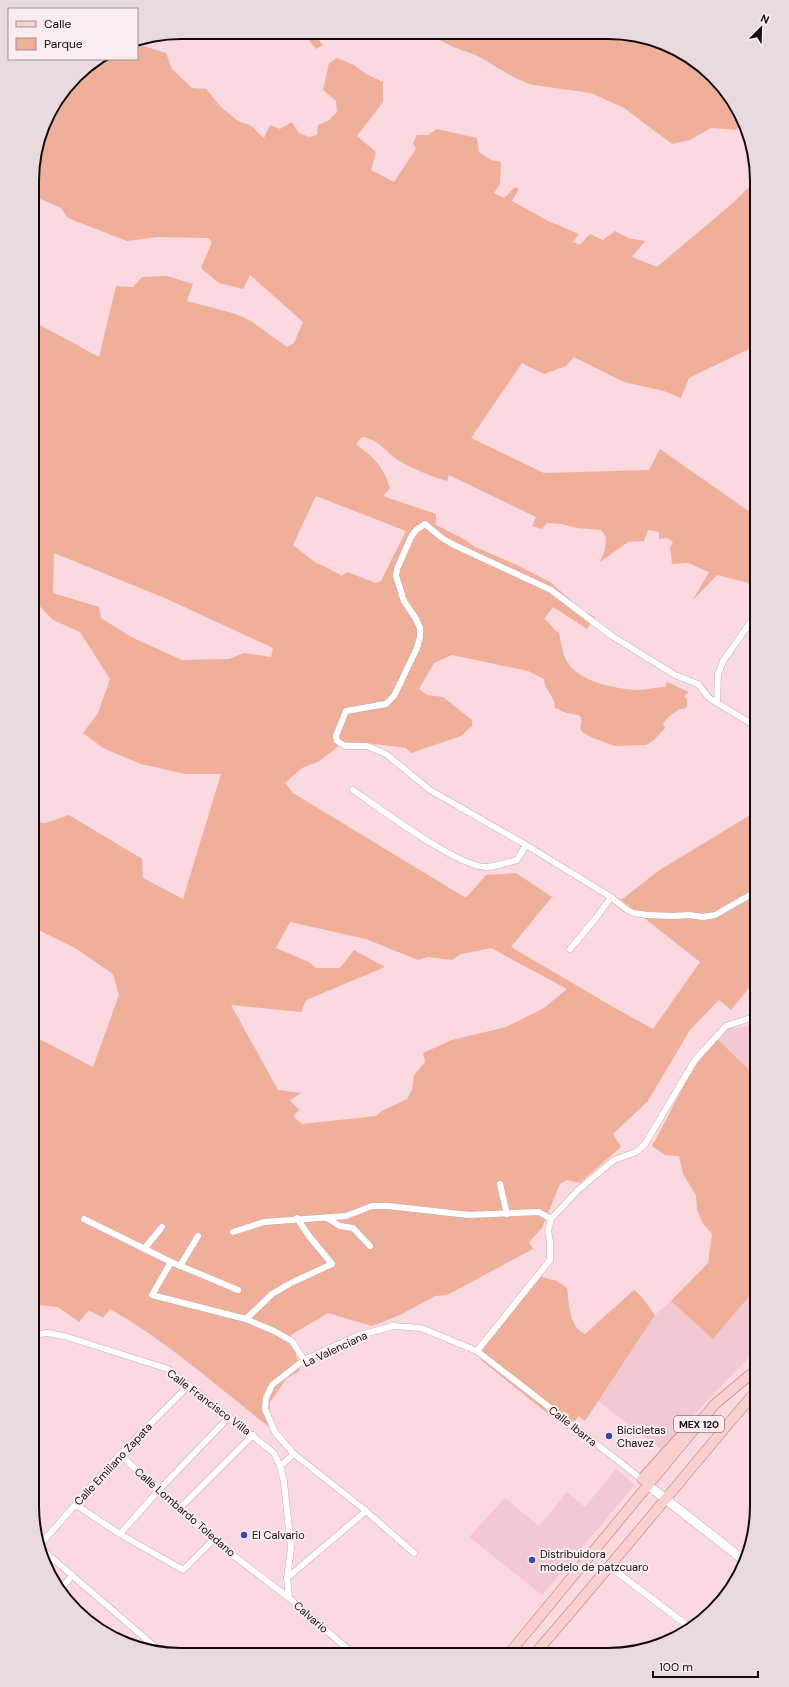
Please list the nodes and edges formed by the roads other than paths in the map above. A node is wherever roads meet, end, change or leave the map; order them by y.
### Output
1 (750, 623) edge
2 (717, 703) junction
3 (750, 723) edge
4 (353, 790) dead end
5 (526, 845) junction
6 (750, 895) edge
7 (611, 897) junction
8 (570, 949) dead end
9 (750, 1018) edge
10 (500, 1184) dead end
11 (507, 1214) junction
12 (297, 1218) junction
13 (327, 1218) junction
14 (84, 1219) dead end
15 (551, 1219) junction
16 (162, 1227) dead end
17 (233, 1232) dead end
18 (198, 1236) dead end
19 (370, 1246) dead end
20 (144, 1249) junction
21 (171, 1262) junction
22 (180, 1266) junction
23 (238, 1290) dead end
24 (246, 1319) junction
25 (39, 1334) edge
26 (477, 1351) junction
27 (304, 1360) junction
28 (750, 1375) edge
29 (189, 1384) junction
30 (750, 1399) edge
31 (229, 1417) junction
32 (253, 1435) junction
33 (120, 1454) junction
34 (294, 1454) junction
35 (280, 1466) junction
36 (646, 1483) junction
37 (158, 1491) junction
38 (667, 1500) junction
39 (76, 1505) junction
40 (179, 1509) junction
41 (366, 1511) junction
42 (120, 1534) junction
43 (43, 1540) edge
44 (213, 1540) junction
45 (414, 1553) dead end
46 (48, 1555) edge
47 (740, 1557) edge
48 (610, 1567) junction
49 (72, 1576) junction
50 (287, 1578) junction
51 (64, 1586) edge
52 (289, 1598) junction
53 (686, 1625) edge
54 (154, 1645) edge
55 (346, 1648) edge
56 (514, 1648) edge
57 (540, 1648) edge

1 - 2 street
2 - 3 street
2 - 5 street
4 - 5 street
5 - 7 street
6 - 7 street
7 - 8 street
9 - 15 street
10 - 11 street
11 - 13 street
11 - 15 street
12 - 13 street
12 - 17 street
12 - 24 street
13 - 19 street
14 - 20 street
15 - 26 street
16 - 20 street
18 - 22 street
20 - 21 street
21 - 22 street
21 - 24 street
22 - 23 street
24 - 27 street
25 - 29 street, Calle Francisco Villa
26 - 27 street, La Valenciana
26 - 36 street, Calle Ibarra
27 - 34 street, La Valenciana
28 - 36 main road, MEX 120
29 - 31 street, Calle Francisco Villa
29 - 33 street, Calle Emiliano Zapata
30 - 38 main road, MEX 120
31 - 32 street, Calle Francisco Villa
31 - 37 street
32 - 35 street, Calle Francisco Villa
32 - 40 street
33 - 37 street, Calle Lombardo Toledano
33 - 39 street, Calle Emiliano Zapata
34 - 35 street
34 - 41 street
35 - 50 street, Calle Francisco Villa
36 - 38 street, Calle Ibarra
36 - 56 main road, MEX 120
37 - 40 street, Calle Lombardo Toledano
37 - 42 street
38 - 47 street, Calle Ibarra
38 - 48 main road, MEX 120
39 - 42 street
39 - 43 street, Calle Emiliano Zapata
40 - 44 street, Calle Lombardo Toledano
41 - 45 street
41 - 50 street
42 - 44 street
44 - 52 street, Calle Lombardo Toledano
46 - 49 street
48 - 53 street
48 - 57 main road, MEX 120
49 - 51 street
49 - 54 street
50 - 52 street, Calle Francisco Villa
52 - 55 street, Calvario

